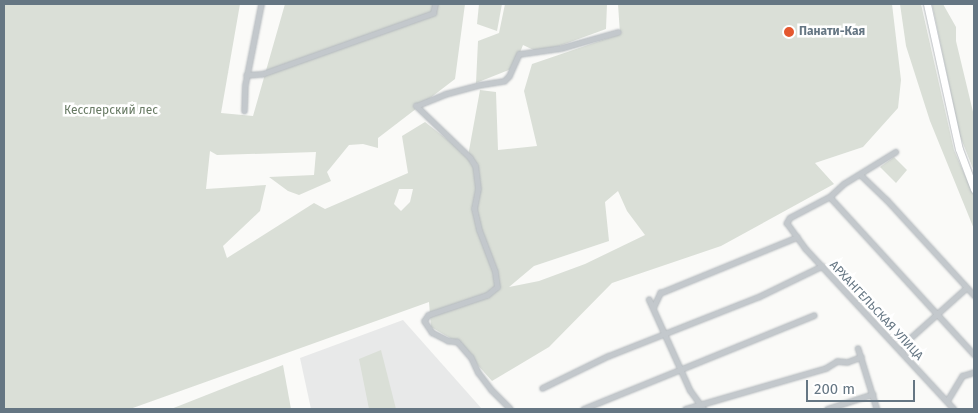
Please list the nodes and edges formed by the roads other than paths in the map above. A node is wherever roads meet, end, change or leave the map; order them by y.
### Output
1 (261, 4) edge
2 (435, 4) edge
3 (927, 4) edge
4 (618, 32) dead end
5 (246, 75) junction
6 (244, 111) dead end
7 (896, 152) dead end
8 (861, 175) junction
9 (974, 189) edge
10 (830, 196) junction
11 (797, 237) junction
12 (822, 266) junction
13 (966, 288) junction
14 (974, 295) edge
15 (649, 300) dead end
16 (653, 308) junction
17 (814, 315) dead end
18 (938, 315) junction
19 (666, 335) junction
20 (858, 348) dead end
21 (902, 353) junction
22 (974, 354) edge
23 (861, 357) junction
24 (682, 368) junction
25 (974, 372) edge
26 (542, 388) dead end
27 (873, 394) junction
28 (946, 401) junction
29 (700, 404) junction
30 (510, 409) edge
31 (583, 409) edge
32 (685, 409) edge
33 (704, 409) edge
34 (827, 409) edge
35 (877, 409) edge
36 (954, 409) edge

1 - 5 street
2 - 5 street
3 - 9 main road
4 - 30 street
5 - 6 street
7 - 8 street
8 - 10 street
8 - 13 street
10 - 11 street, АРХАНГЕЛЬСКАЯ УЛИЦА
10 - 18 street
11 - 12 street, АРХАНГЕЛЬСКАЯ УЛИЦА
11 - 16 street
12 - 19 street
12 - 21 street, АРХАНГЕЛЬСКАЯ УЛИЦА
13 - 14 street
13 - 18 street
15 - 16 street
16 - 19 street
17 - 24 street
18 - 21 street
18 - 22 street
19 - 24 street
19 - 26 street
20 - 23 street
21 - 28 street, АРХАНГЕЛЬСКАЯ УЛИЦА
23 - 27 street
23 - 29 street
24 - 29 street
24 - 31 street
25 - 28 street
27 - 34 street
27 - 35 street
28 - 36 street, АРХАНГЕЛЬСКАЯ УЛИЦА
29 - 32 street
29 - 33 street

